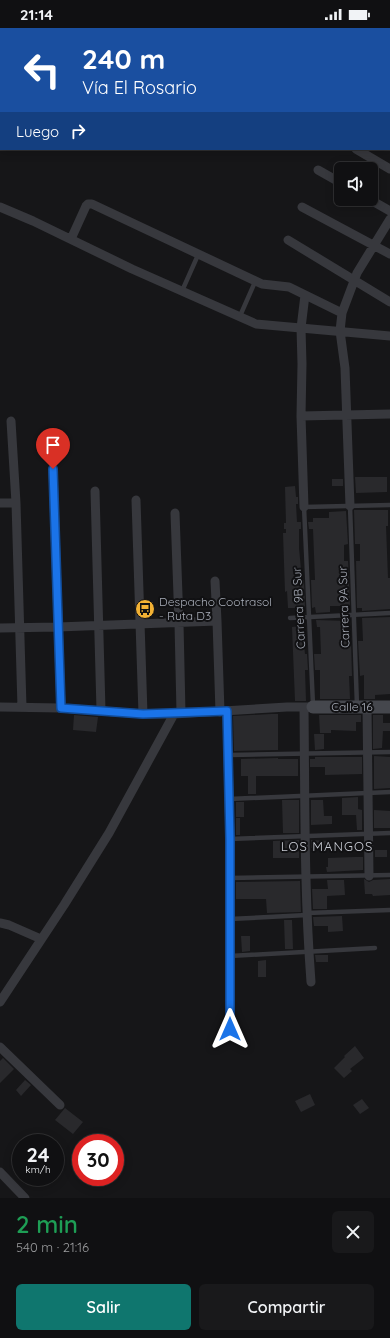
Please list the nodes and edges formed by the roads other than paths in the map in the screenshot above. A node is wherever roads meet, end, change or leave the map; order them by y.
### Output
1 (359, 150) edge
2 (318, 170) dead end
3 (390, 170) edge
4 (334, 179) edge
5 (378, 204) edge
6 (302, 206) dead end
7 (0, 207) edge
8 (390, 211) edge
9 (390, 219) edge
10 (71, 239) junction
11 (288, 240) dead end
12 (374, 245) junction
13 (390, 254) edge
14 (198, 255) junction
15 (354, 280) junction
16 (255, 282) junction
17 (182, 291) junction
18 (305, 295) junction
19 (390, 302) edge
20 (342, 313) junction
21 (240, 316) junction
22 (301, 328) junction
23 (340, 331) junction
24 (390, 336) edge
25 (390, 342) edge
26 (390, 414) edge
27 (301, 416) junction
28 (346, 416) junction
29 (11, 421) dead end
30 (53, 469) dead end
31 (95, 491) dead end
32 (136, 500) dead end
33 (0, 502) edge
34 (16, 502) junction
35 (390, 505) edge
36 (350, 506) junction
37 (304, 507) junction
38 (175, 514) dead end
39 (215, 581) dead end
40 (390, 613) edge
41 (354, 615) junction
42 (309, 617) junction
43 (290, 618) dead end
44 (217, 622) junction
45 (180, 623) junction
46 (141, 624) junction
47 (98, 625) junction
48 (19, 627) junction
49 (58, 627) junction
50 (0, 628) edge
51 (0, 707) edge
52 (22, 707) junction
53 (309, 707) junction
54 (362, 707) junction
55 (390, 707) edge
56 (61, 708) junction
57 (101, 710) junction
58 (223, 711) junction
59 (177, 713) junction
60 (143, 714) junction
61 (367, 752) junction
62 (390, 752) edge
63 (305, 754) junction
64 (229, 755) junction
65 (368, 792) junction
66 (390, 792) edge
67 (304, 796) junction
68 (229, 799) junction
69 (390, 833) edge
70 (369, 834) junction
71 (304, 836) junction
72 (230, 839) junction
73 (390, 875) edge
74 (369, 876) junction
75 (306, 877) junction
76 (230, 878) junction
77 (390, 910) edge
78 (307, 914) junction
79 (230, 919) junction
80 (0, 923) edge
81 (41, 939) junction
82 (375, 948) dead end
83 (308, 952) junction
84 (230, 956) junction
85 (311, 982) dead end
86 (0, 1002) edge
87 (230, 1029) dead end
88 (0, 1048) edge
89 (60, 1105) dead end
90 (0, 1172) edge
91 (24, 1198) edge

1 - 3 street
2 - 4 street
5 - 8 street
6 - 12 street
7 - 10 street
9 - 12 street
10 - 14 street
10 - 17 street
11 - 15 street
12 - 13 street
12 - 15 street
14 - 16 street
14 - 17 lane
15 - 19 street
15 - 20 street
16 - 18 street
16 - 21 lane
17 - 21 street
18 - 20 street
18 - 22 street
20 - 23 street
21 - 22 street
22 - 23 street
22 - 27 street
23 - 24 street
23 - 28 street
24 - 25 street
26 - 28 street
27 - 28 street
27 - 37 street
28 - 36 street
29 - 34 street
30 - 49 street
31 - 47 street
32 - 46 street
33 - 34 street
34 - 48 street
35 - 36 lane
36 - 37 lane
36 - 41 lane, Carrera 9A Sur
37 - 42 lane, Carrera 9B Sur
38 - 45 street
39 - 44 street
40 - 41 lane
41 - 42 lane
41 - 54 lane, Carrera 9A Sur
42 - 43 lane
42 - 53 lane, Carrera 9B Sur
44 - 45 street
44 - 58 street
45 - 46 street
45 - 59 street
46 - 47 street
46 - 60 street
47 - 49 street
47 - 57 street
48 - 49 street
48 - 50 street
48 - 52 street
49 - 56 street
51 - 52 street
52 - 56 street
53 - 54 street, Calle 16
53 - 58 street
53 - 63 street
54 - 55 street, Calle 16
54 - 61 street
56 - 57 street
57 - 60 street
58 - 59 street
58 - 64 street
59 - 60 street
59 - 81 street
61 - 62 lane
61 - 63 lane
61 - 65 street
63 - 64 lane
63 - 67 street
64 - 68 street
65 - 66 lane
65 - 67 lane
65 - 70 street
67 - 68 lane
67 - 71 street
68 - 72 street
69 - 70 lane
70 - 71 lane
70 - 74 street
71 - 72 lane
71 - 75 street
72 - 76 street
73 - 74 lane
74 - 75 lane
75 - 76 lane
75 - 78 street
76 - 79 street
77 - 78 lane
78 - 79 lane
78 - 83 street
79 - 84 street
80 - 81 street
81 - 86 street
82 - 83 lane
83 - 84 lane
83 - 85 street
84 - 87 street
88 - 89 street
90 - 91 street

